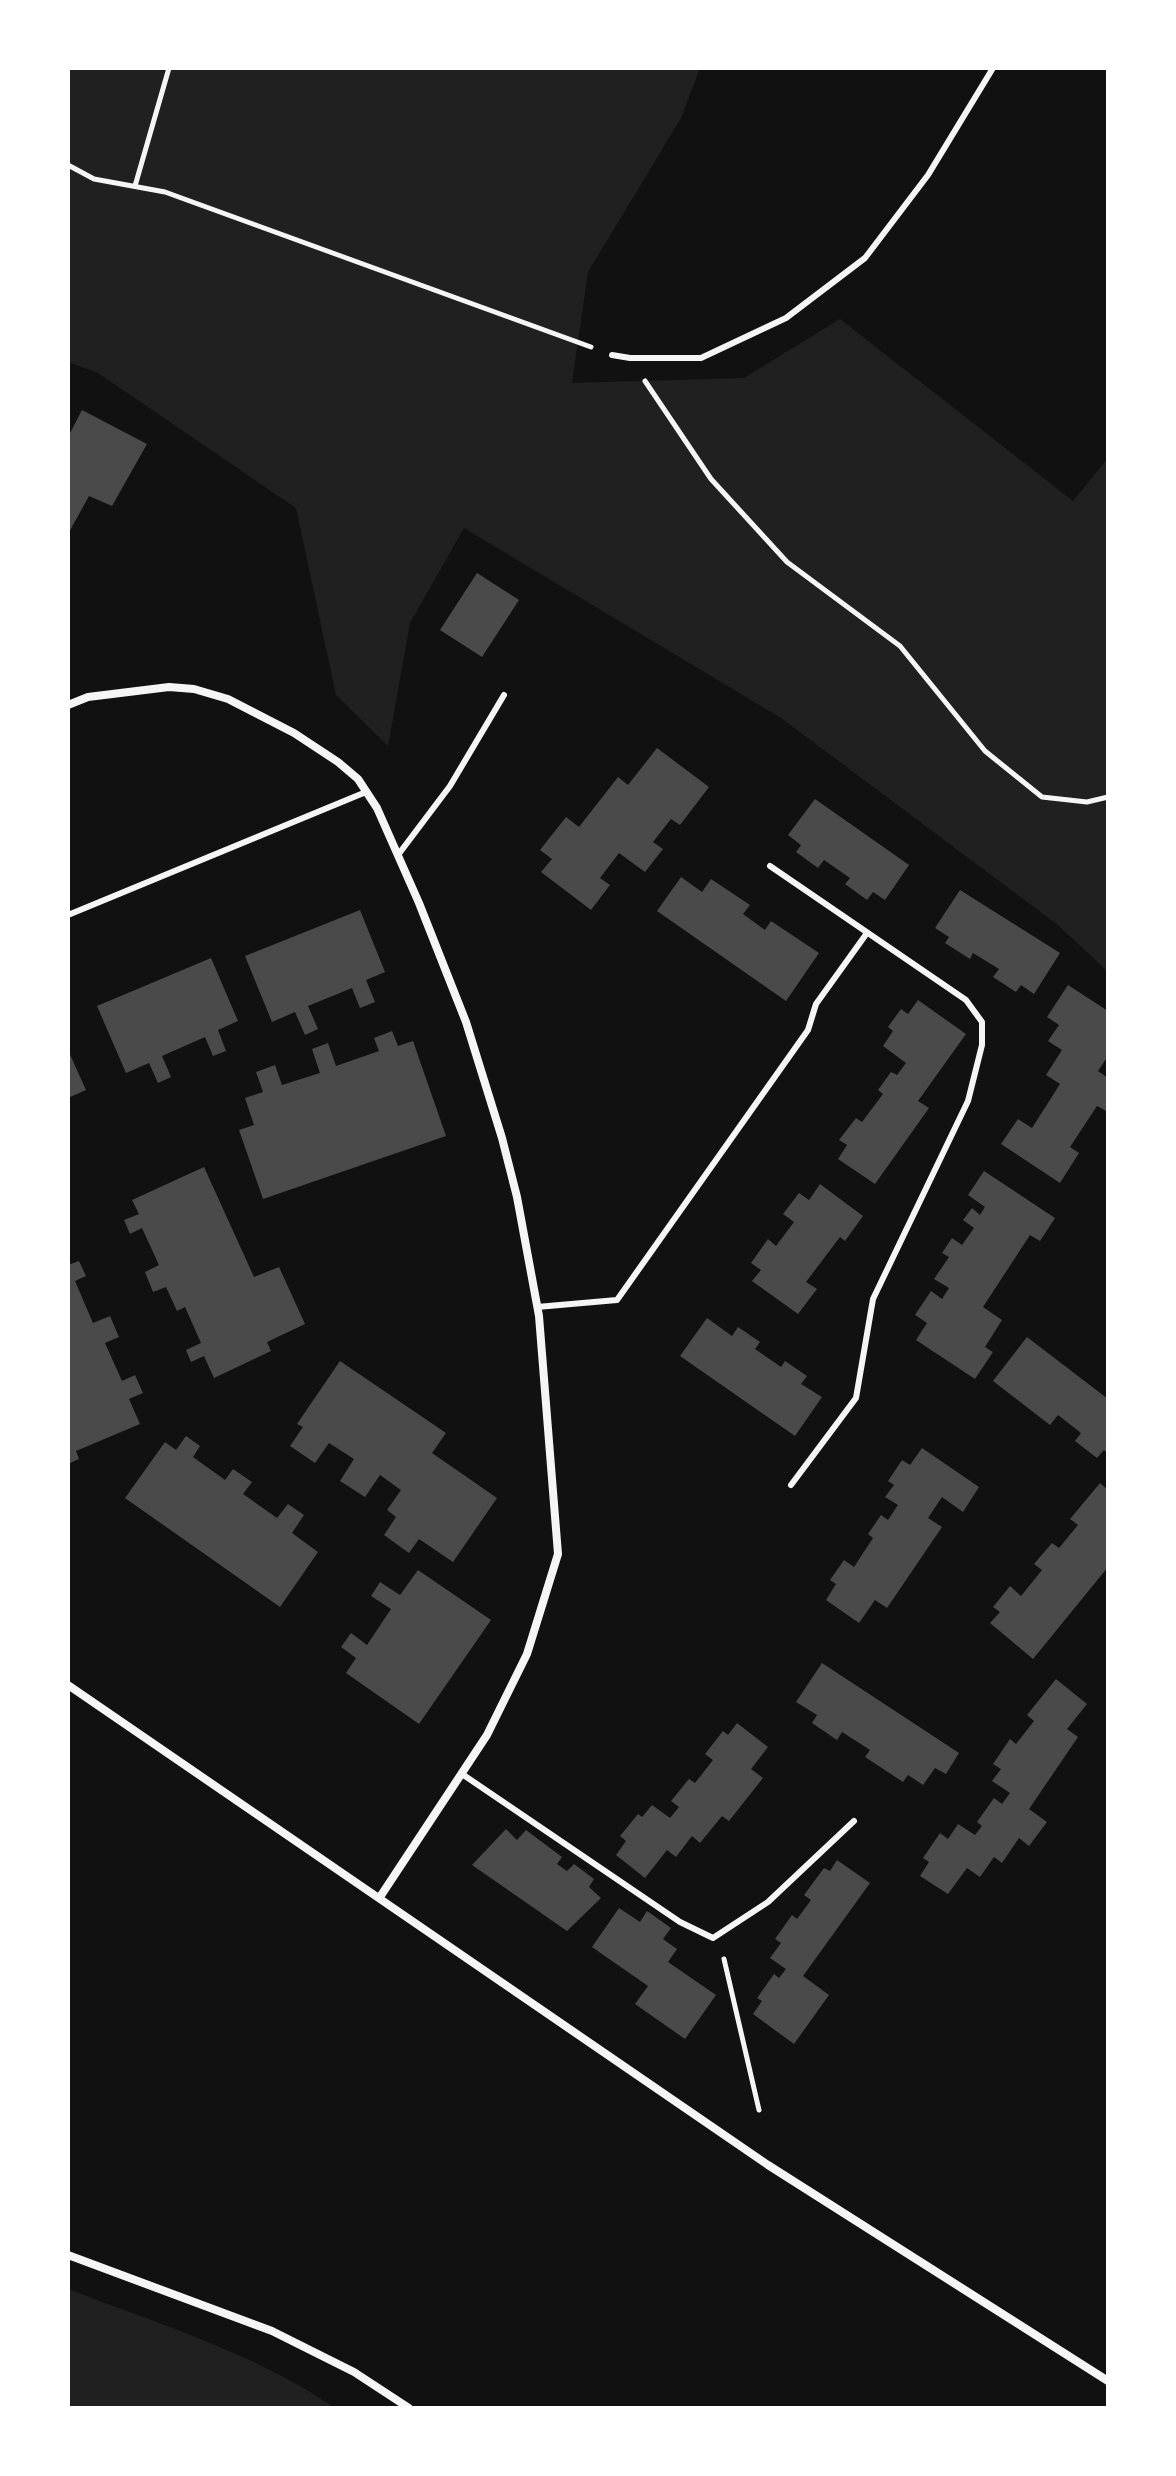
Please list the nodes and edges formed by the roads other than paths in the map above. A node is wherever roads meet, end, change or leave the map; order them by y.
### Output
1 (993, 68) edge
2 (612, 355) road end
3 (504, 695) dead end
4 (68, 705) edge
5 (366, 792) junction
6 (398, 855) junction
7 (770, 866) dead end
8 (68, 915) edge
9 (867, 933) junction
10 (537, 1307) junction
11 (791, 1485) dead end
12 (68, 1685) edge
13 (462, 1774) junction
14 (854, 1821) dead end
15 (380, 1897) junction
16 (68, 2255) edge
17 (1108, 2381) edge
18 (409, 2408) edge

1 - 2 lane
3 - 6 lane
4 - 5 street
5 - 6 street
5 - 8 lane
6 - 10 street
7 - 9 lane
9 - 10 lane
9 - 11 lane
10 - 13 street
12 - 15 street
13 - 14 lane
13 - 15 street
15 - 17 street
16 - 18 street

